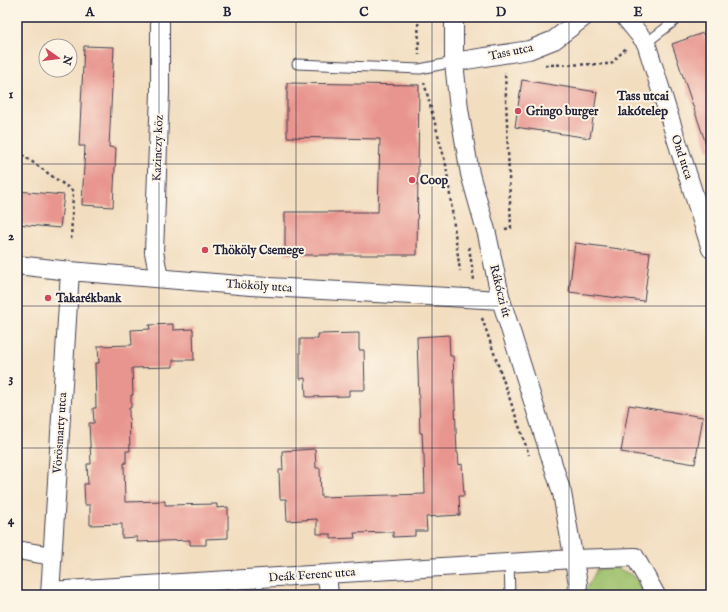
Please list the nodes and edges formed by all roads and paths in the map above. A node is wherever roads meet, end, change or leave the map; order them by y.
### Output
1 (160, 17) edge
2 (418, 17) edge
3 (454, 17) edge
4 (584, 17) edge
5 (625, 17) edge
6 (680, 17) edge
7 (643, 38) junction
8 (454, 62) junction
9 (297, 64) dead end
10 (543, 65) dead end
11 (505, 66) dead end
12 (420, 69) junction
13 (17, 151) edge
14 (487, 234) junction
15 (71, 242) dead end
16 (711, 249) edge
17 (17, 265) edge
18 (70, 271) junction
19 (460, 271) dead end
20 (159, 278) junction
21 (476, 299) junction
22 (501, 300) junction
23 (530, 460) dead end
24 (17, 550) edge
25 (52, 556) junction
26 (574, 559) junction
27 (509, 563) junction
28 (328, 574) junction
29 (50, 593) edge
30 (329, 595) edge
31 (510, 595) edge
32 (577, 595) edge
33 (656, 595) edge

1 - 20 street, Kazinczy köz
2 - 12 path
3 - 8 street, Rákóczi út
4 - 8 street, Tass utca
5 - 7 street
6 - 7 lane
7 - 10 path
7 - 16 street, Ond utca
8 - 12 lane
8 - 14 street, Rákóczi út
9 - 12 lane
11 - 14 path
12 - 19 path
13 - 15 path
14 - 21 path
14 - 22 street, Rákóczi út
17 - 18 street, Thököly utca
18 - 20 street, Thököly utca
18 - 25 street, Vörösmarty utca
20 - 21 street, Thököly utca
21 - 22 street, Thököly utca
21 - 23 path
22 - 26 street, Rákóczi út
24 - 25 street
25 - 29 street, Vörösmarty utca
26 - 27 street, Deák Ferenc utca
26 - 32 street, Rákóczi út
26 - 33 street, Deák Ferenc utca
27 - 28 street, Deák Ferenc utca
27 - 31 lane
28 - 29 street, Deák Ferenc utca
28 - 30 street

